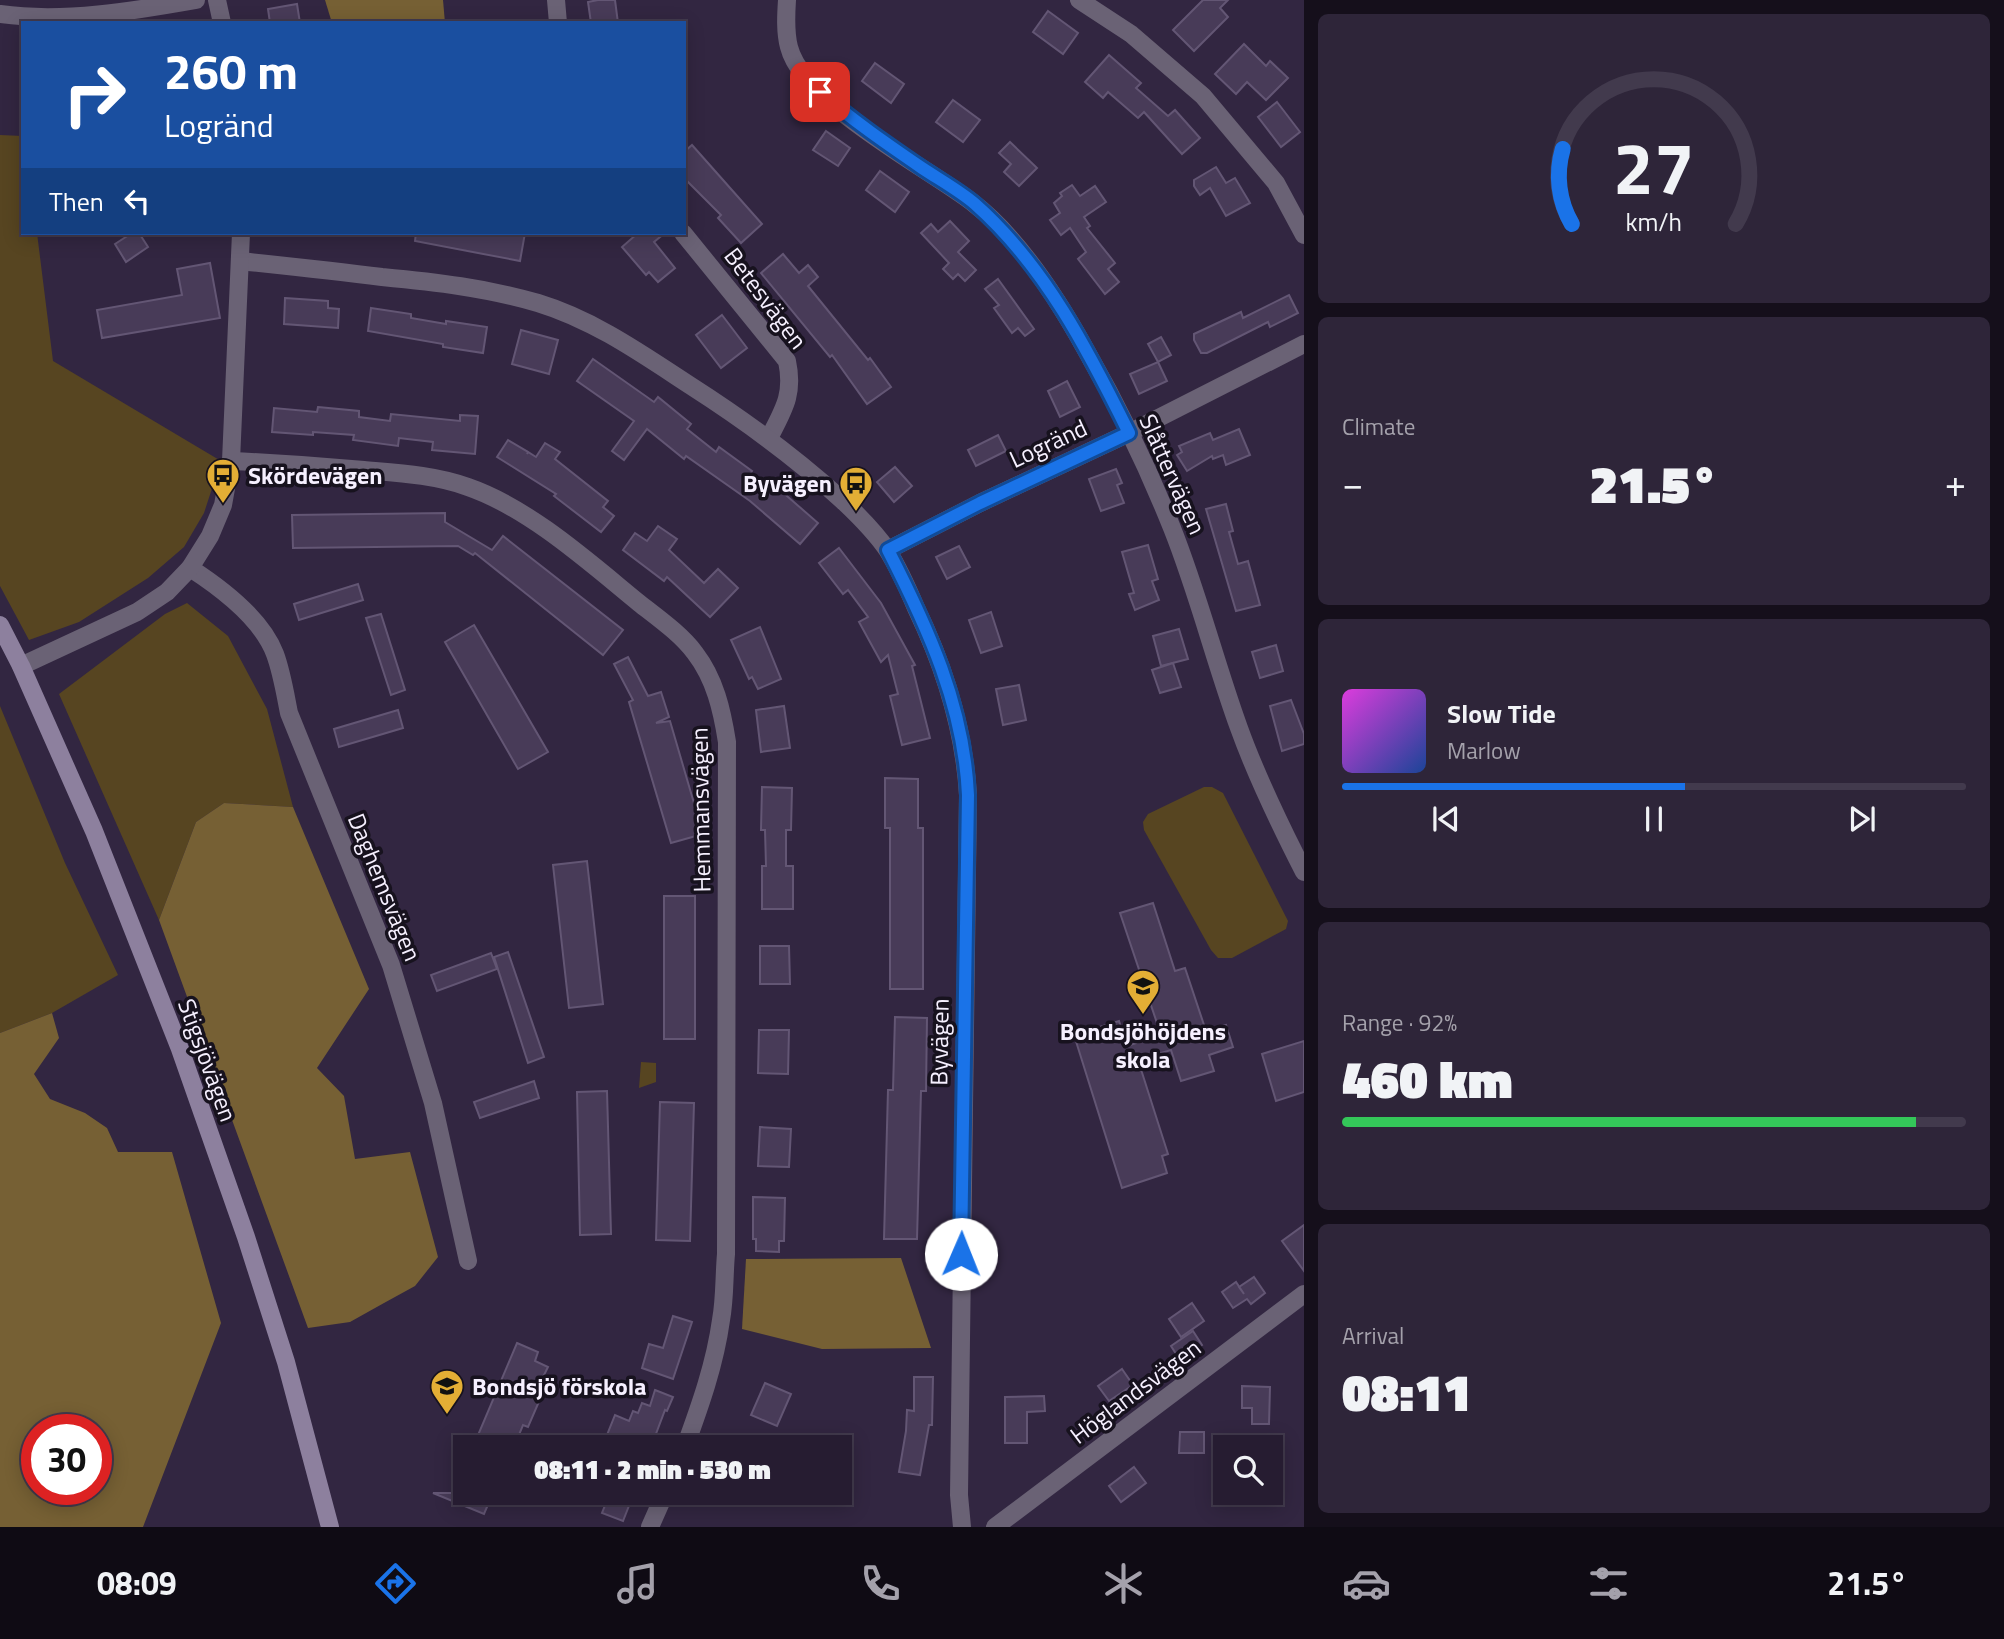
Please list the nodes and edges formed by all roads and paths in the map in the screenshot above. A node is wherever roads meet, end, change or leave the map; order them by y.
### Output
1 (196, 0) edge
2 (217, 0) edge
3 (556, 0) edge
4 (787, 0) edge
5 (1079, 0) edge
6 (0, 14) edge
7 (222, 21) edge
8 (558, 21) edge
9 (241, 235) edge
10 (685, 235) edge
11 (1304, 235) edge
12 (240, 261) junction
13 (1304, 344) edge
14 (1129, 433) junction
15 (769, 438) junction
16 (231, 461) junction
17 (888, 550) junction
18 (190, 569) junction
19 (0, 625) edge
20 (21, 666) junction
21 (1304, 872) edge
22 (468, 1261) dead end
23 (1304, 1294) edge
24 (690, 1435) edge
25 (660, 1505) edge
26 (330, 1527) edge
27 (650, 1527) edge
28 (962, 1527) edge
29 (995, 1527) edge

1 - 6 street
2 - 7 street
3 - 8 street
4 - 14 street, Slåttervägen
5 - 11 street
9 - 12 street
10 - 15 street, Betesvägen
12 - 15 street, Byvägen
12 - 16 street
13 - 14 street, Logränd
14 - 17 street, Logränd
14 - 21 street, Slåttervägen
15 - 17 street, Byvägen
16 - 18 street
16 - 24 street, Hemmansvägen
17 - 28 street, Byvägen
18 - 20 street
18 - 22 street, Daghemsvägen
19 - 20 main road, Stigsjövägen
20 - 26 main road, Stigsjövägen
23 - 29 street, Höglandsvägen
25 - 27 street

